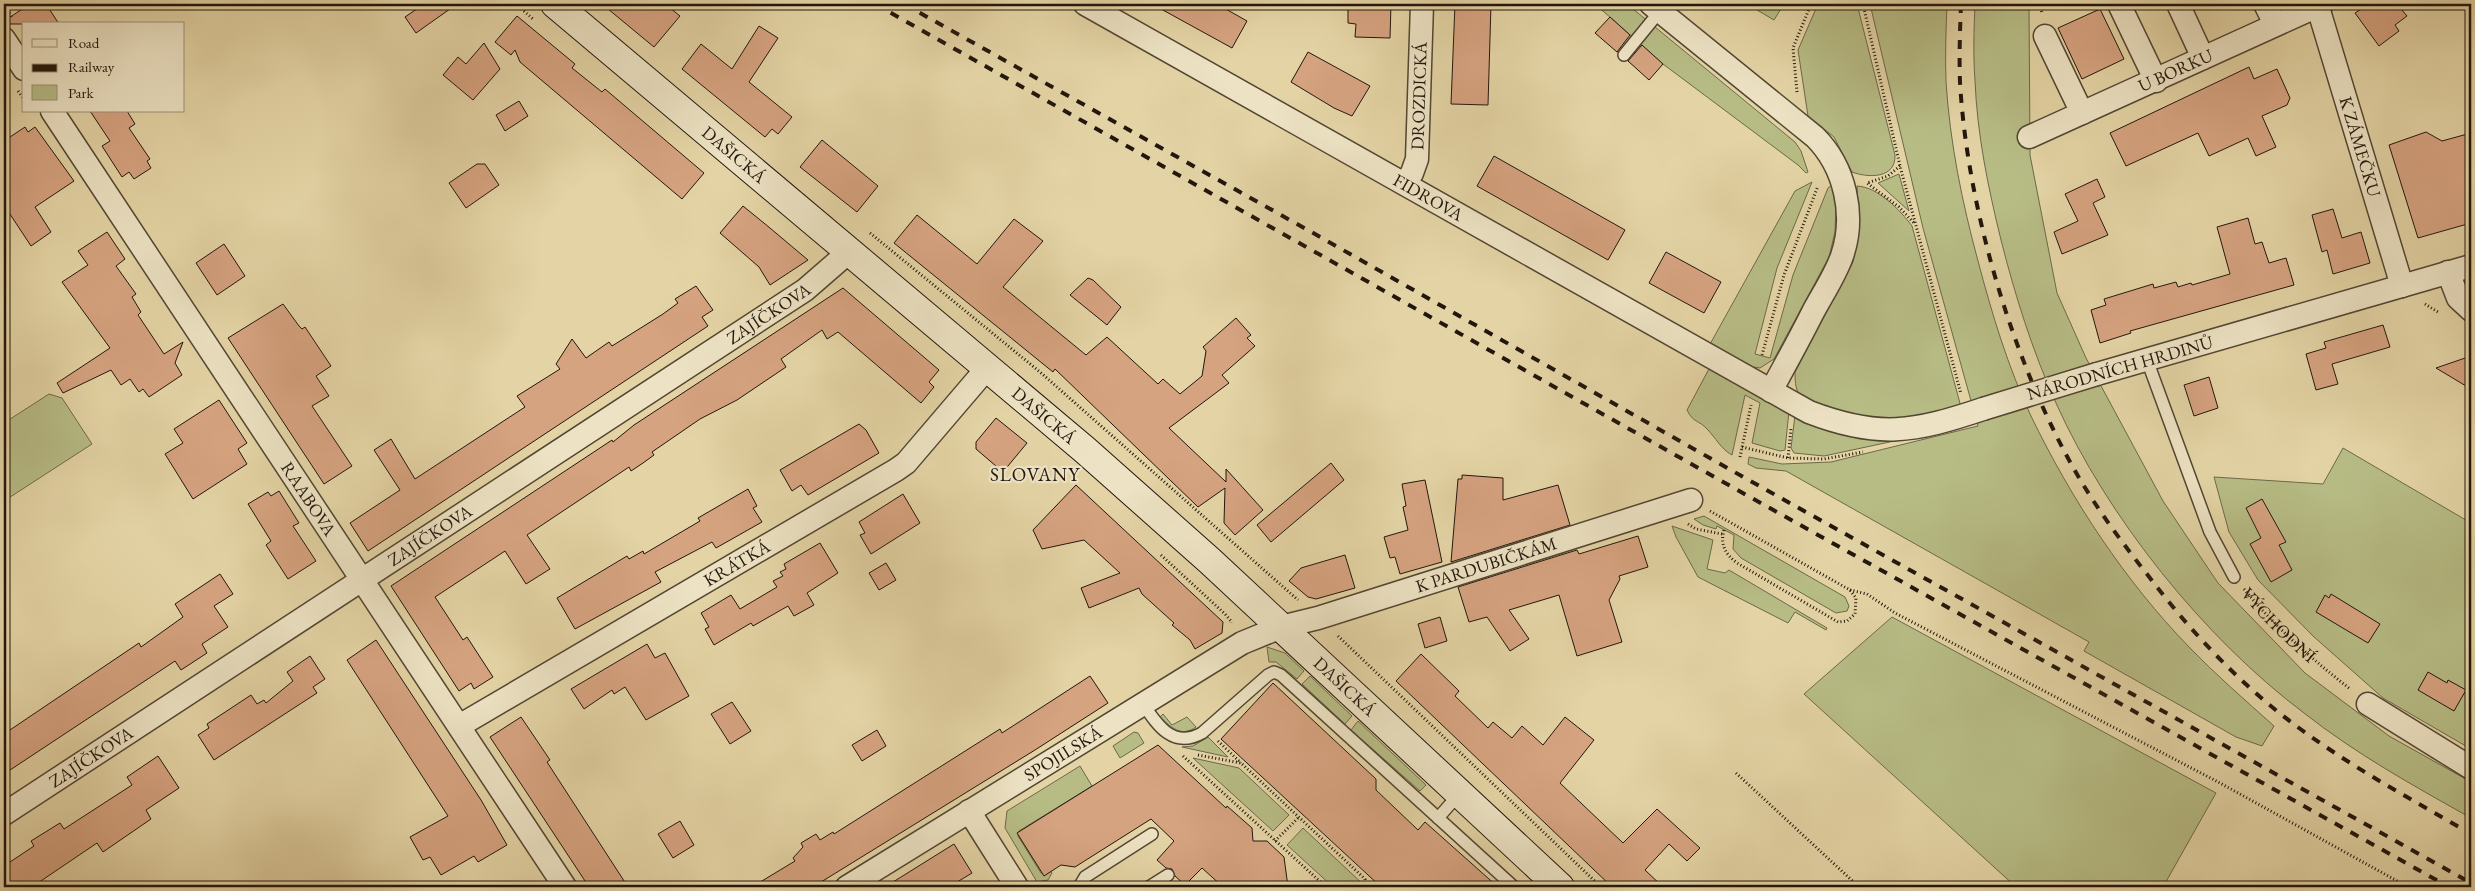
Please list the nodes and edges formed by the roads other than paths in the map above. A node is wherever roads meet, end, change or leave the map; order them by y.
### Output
1 (555, 4) edge
2 (1085, 4) edge
3 (1422, 4) edge
4 (2119, 4) edge
5 (2178, 4) edge
6 (2265, 4) edge
7 (2319, 4) edge
8 (1656, 7) edge
9 (2275, 24) junction
10 (2045, 36) dead end
11 (4, 39) edge
12 (1624, 55) dead end
13 (2203, 58) junction
14 (22, 66) edge
15 (2156, 81) junction
16 (53, 112) edge
17 (2082, 114) junction
18 (2029, 137) dead end
19 (1406, 184) junction
20 (850, 251) junction
21 (2471, 266) edge
22 (2448, 272) junction
23 (2402, 286) junction
24 (2471, 310) edge
25 (2147, 360) junction
26 (988, 367) junction
27 (1762, 395) junction
28 (1691, 500) road end
29 (2234, 577) road end
30 (361, 579) junction
31 (1281, 627) junction
32 (1143, 704) junction
33 (2368, 704) road end
34 (459, 726) junction
35 (2471, 768) edge
36 (1460, 793) junction
37 (969, 811) junction
38 (4, 814) edge
39 (1438, 818) junction
40 (1152, 834) dead end
41 (1168, 875) dead end
42 (565, 887) edge
43 (847, 887) edge
44 (1017, 887) edge
45 (1079, 887) edge
46 (1149, 887) edge
47 (1514, 887) edge
48 (1560, 887) edge

1 - 20 main road, DAŠICKÁ
2 - 19 street, FIDROVA
3 - 19 street, DROZDICKÁ
4 - 15 street
5 - 13 street
6 - 9 street
7 - 9 street, U BORKU
7 - 23 street, K ZÁMEČKU
8 - 12 lane
8 - 27 street
9 - 13 street, U BORKU
10 - 17 street
11 - 14 street
13 - 15 street, U BORKU
15 - 17 street, U BORKU
16 - 30 street, RAABOVA
17 - 18 street, U BORKU
19 - 27 street, FIDROVA
20 - 26 main road, DAŠICKÁ
20 - 30 street, ZAJÍČKOVA
21 - 22 street, NÁRODNÍCH HRDINŮ
22 - 23 street, NÁRODNÍCH HRDINŮ
22 - 24 street
23 - 25 street, NÁRODNÍCH HRDINŮ
25 - 27 street, NÁRODNÍCH HRDINŮ, bridge
25 - 29 lane, VÝCHODNÍ
26 - 31 main road, DAŠICKÁ
26 - 34 street, KRÁTKÁ
28 - 31 street, K PARDUBIČKÁM
30 - 34 street, RAABOVA
30 - 38 street, ZAJÍČKOVA
31 - 32 street, SPOJILSKÁ
31 - 36 main road, DAŠICKÁ
32 - 37 street, SPOJILSKÁ
32 - 39 lane
33 - 35 street
34 - 42 street, RAABOVA
36 - 39 lane
36 - 48 main road, DAŠICKÁ
37 - 43 street, SPOJILSKÁ
37 - 44 street
39 - 47 lane
40 - 45 lane
41 - 46 lane

